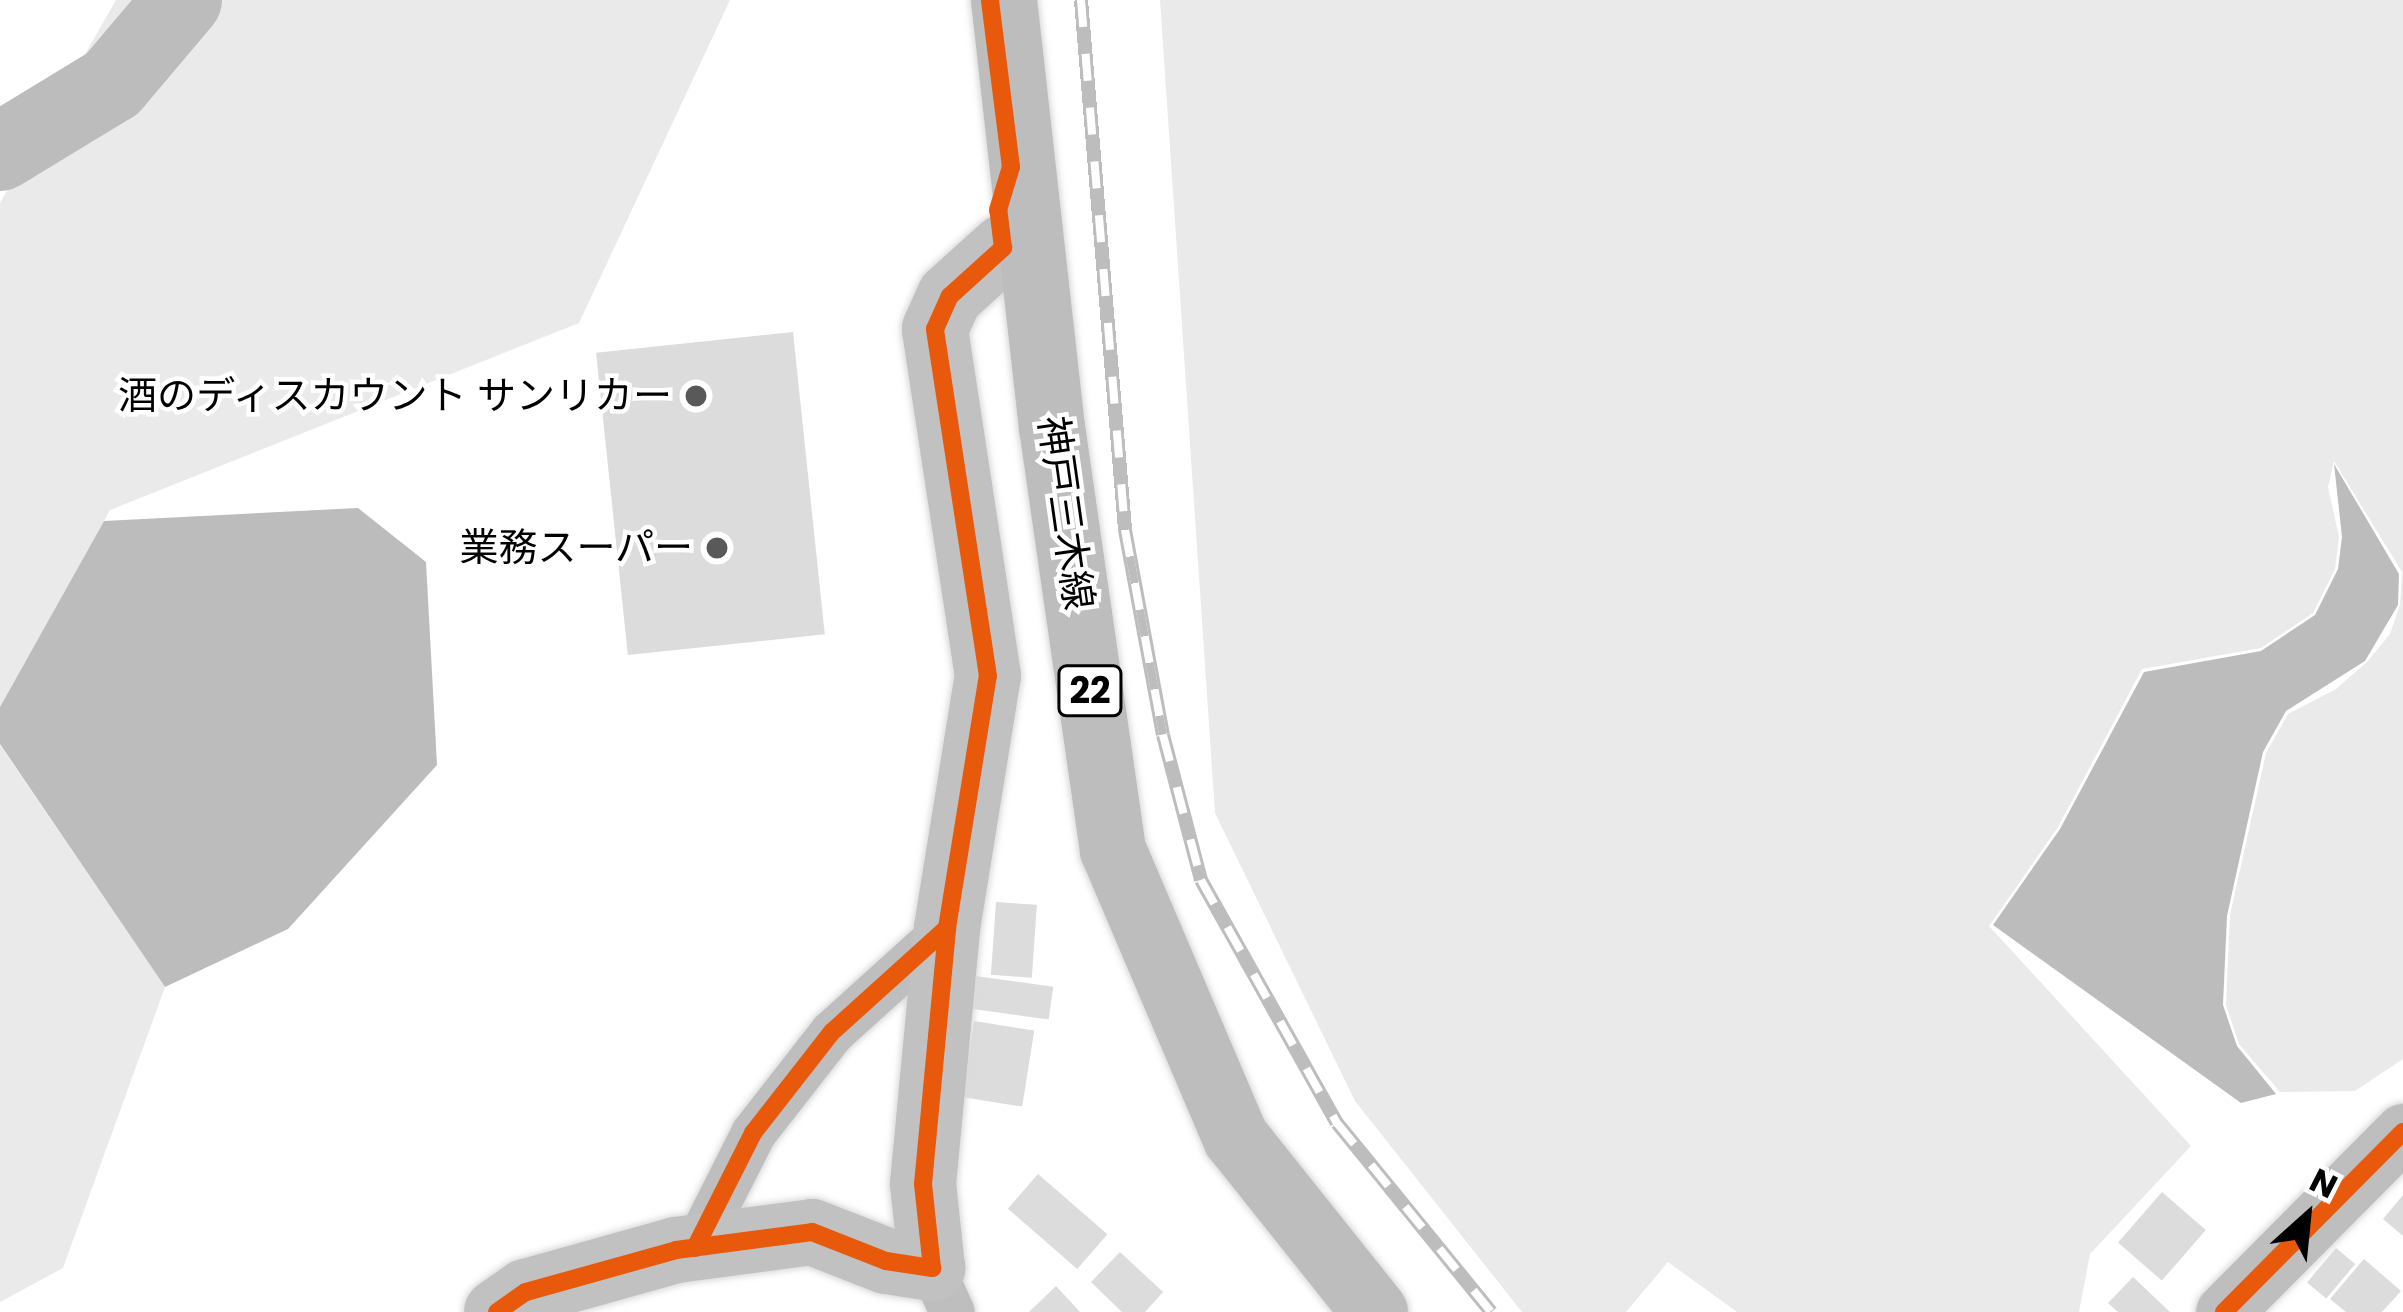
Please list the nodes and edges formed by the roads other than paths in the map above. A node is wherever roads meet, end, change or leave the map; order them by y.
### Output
1 (1004, 0) edge
2 (1017, 240) junction
3 (947, 928) junction
4 (2403, 1132) edge
5 (694, 1248) junction
6 (942, 1290) edge
7 (2226, 1311) edge
8 (497, 1312) edge
9 (1375, 1312) edge

1 - 2 main road, 神戸三木線 / 22
2 - 3 main road
2 - 9 main road, 神戸三木線 / 22
3 - 5 street
3 - 6 main road
4 - 7 street
5 - 6 main road
5 - 8 main road

